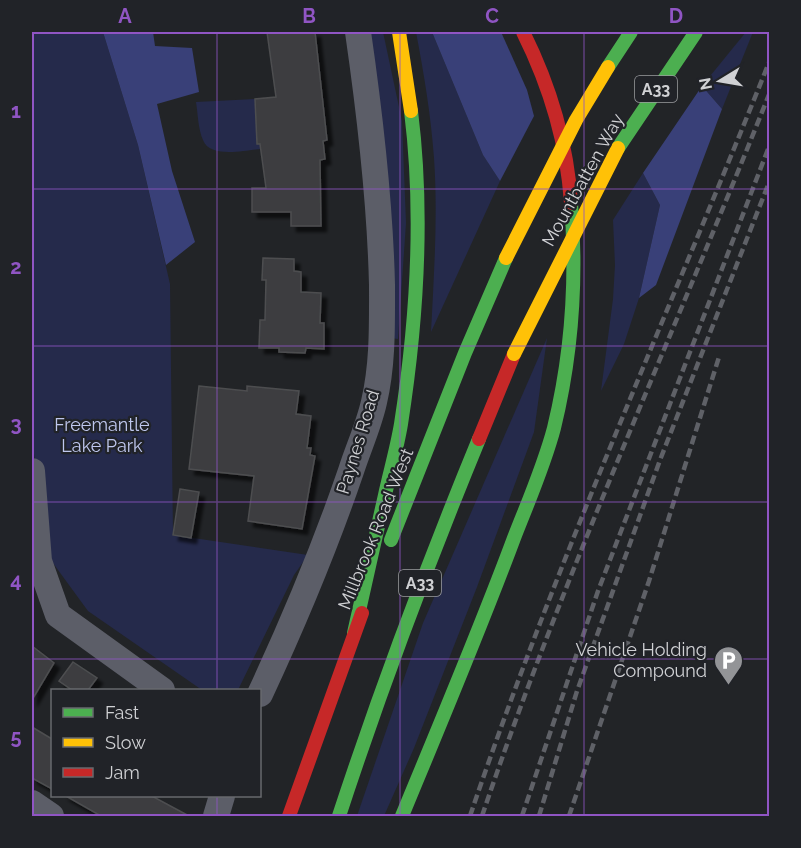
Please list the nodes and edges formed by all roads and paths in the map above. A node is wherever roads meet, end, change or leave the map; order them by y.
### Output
1 (358, 32) edge
2 (399, 32) edge
3 (523, 32) edge
4 (632, 32) edge
5 (696, 32) edge
6 (506, 258) joint
7 (32, 471) edge
8 (354, 633) junction
9 (161, 689) edge
10 (261, 692) edge
11 (221, 797) edge
12 (32, 803) edge
13 (51, 816) edge
14 (216, 816) edge
15 (289, 816) edge
16 (339, 816) edge
17 (402, 816) edge

1 - 10 street, Paynes Road
2 - 8 highway
3 - 17 highway
4 - 6 highway, Mountbatten Way / A33, bridge
5 - 16 highway, Mountbatten Way / A33, bridge
6 - 8 highway, Millbrook Road West / A33
7 - 9 street
8 - 15 highway, Millbrook Road West / A33
11 - 14 street
12 - 13 street

